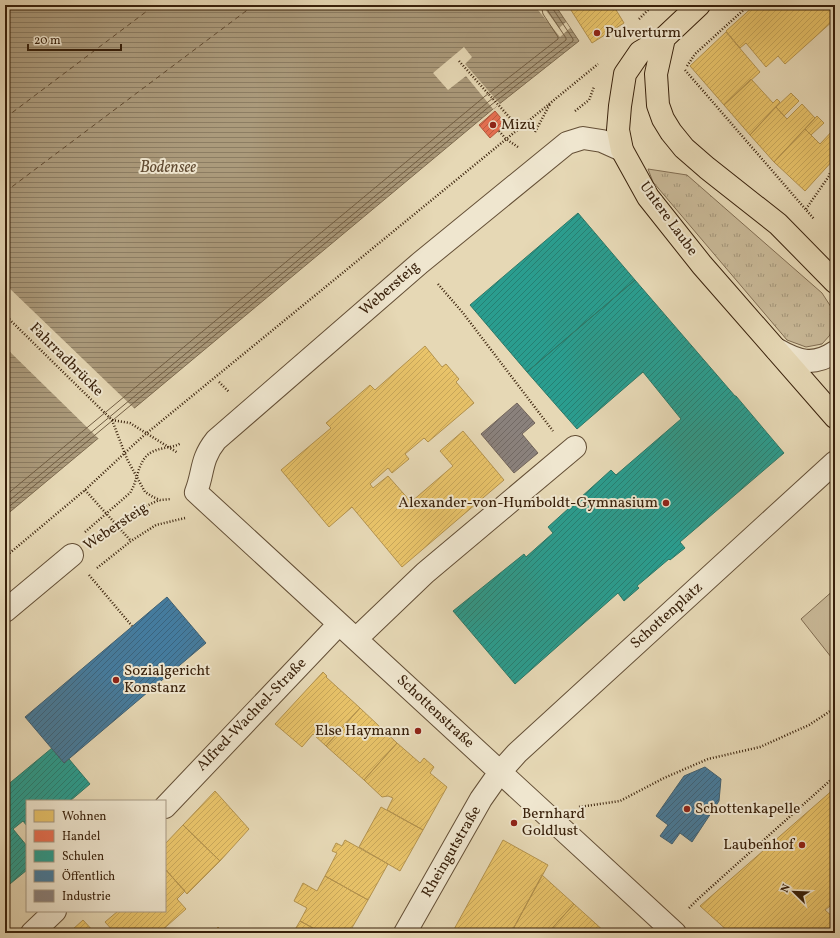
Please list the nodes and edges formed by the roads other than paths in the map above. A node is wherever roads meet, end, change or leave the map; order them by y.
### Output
1 (699, 5) edge
2 (664, 38) junction
3 (622, 150) junction
4 (834, 281) edge
5 (776, 349) junction
6 (835, 352) edge
7 (835, 417) edge
8 (575, 447) road end
9 (835, 462) edge
10 (201, 497) joint
11 (72, 555) road end
12 (5, 611) edge
13 (339, 624) junction
14 (356, 639) junction
15 (500, 772) junction
16 (166, 806) edge
17 (54, 912) edge
18 (672, 931) edge
19 (32, 933) edge
20 (406, 933) edge

1 - 2 main road, Untere Laube
2 - 3 main road, Untere Laube
2 - 4 main road
3 - 5 main road, Untere Laube
3 - 10 street, Webersteig
5 - 6 street, Untere Laube
5 - 7 main road, Untere Laube
8 - 14 street
9 - 15 street, Schottenplatz
10 - 13 street, Schottenstraße
11 - 12 street, Webersteig
13 - 14 street, Schottenstraße
13 - 16 street, Alfred-Wachtel-Straße
14 - 15 street, Schottenstraße
15 - 18 street, Schottenstraße
15 - 20 street, Rheingutstraße
17 - 19 street

